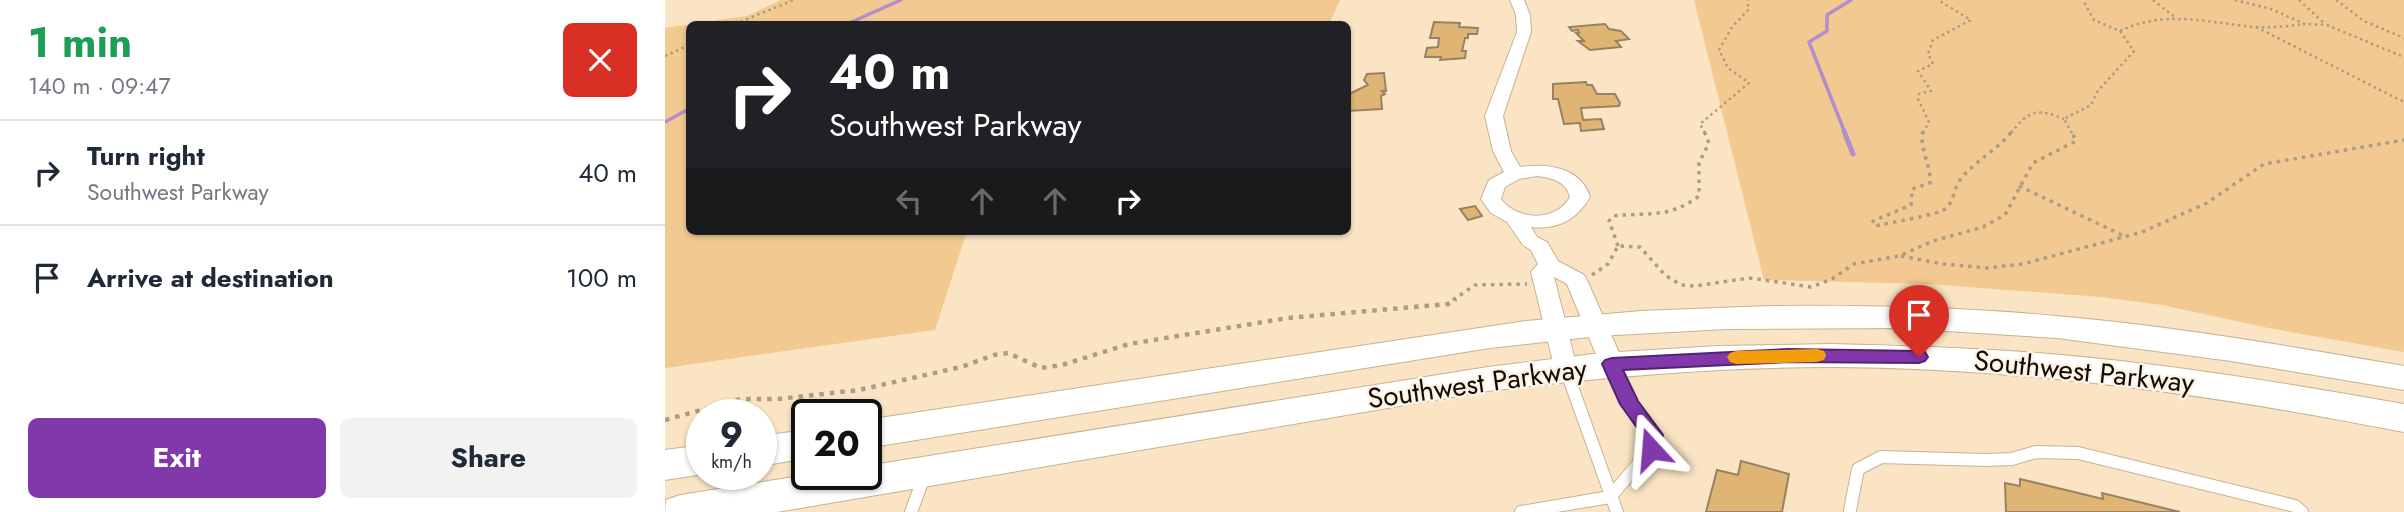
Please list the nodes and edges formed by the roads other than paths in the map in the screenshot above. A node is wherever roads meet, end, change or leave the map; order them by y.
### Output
1 (1517, 0) edge
2 (1514, 174) junction
3 (1515, 218) junction
4 (1553, 219) junction
5 (1544, 255) junction
6 (1596, 326) junction
7 (1553, 330) junction
8 (1612, 364) junction
9 (1565, 368) junction
10 (2404, 378) edge
11 (2404, 418) edge
12 (942, 423) junction
13 (882, 432) edge
14 (686, 463) edge
15 (665, 466) edge
16 (926, 471) junction
17 (1610, 497) junction
18 (1853, 511) edge
19 (680, 512) edge
20 (911, 512) edge
21 (1521, 512) edge
22 (1617, 512) edge
23 (2302, 512) edge

1 - 2 street
2 - 3 street
2 - 4 street
3 - 4 street
3 - 5 street
4 - 5 street
5 - 6 street
5 - 7 street
6 - 7 main road, Southwest Parkway
6 - 8 street
6 - 10 main road, Southwest Parkway
7 - 9 street
7 - 12 main road, Southwest Parkway
8 - 9 main road, Southwest Parkway
8 - 11 main road, Southwest Parkway
8 - 17 lane
9 - 16 main road, Southwest Parkway
9 - 17 lane
12 - 13 main road, Southwest Parkway
12 - 16 main road
14 - 15 main road
16 - 19 main road, Southwest Parkway
16 - 20 lane
17 - 21 lane
17 - 22 lane
18 - 23 lane

